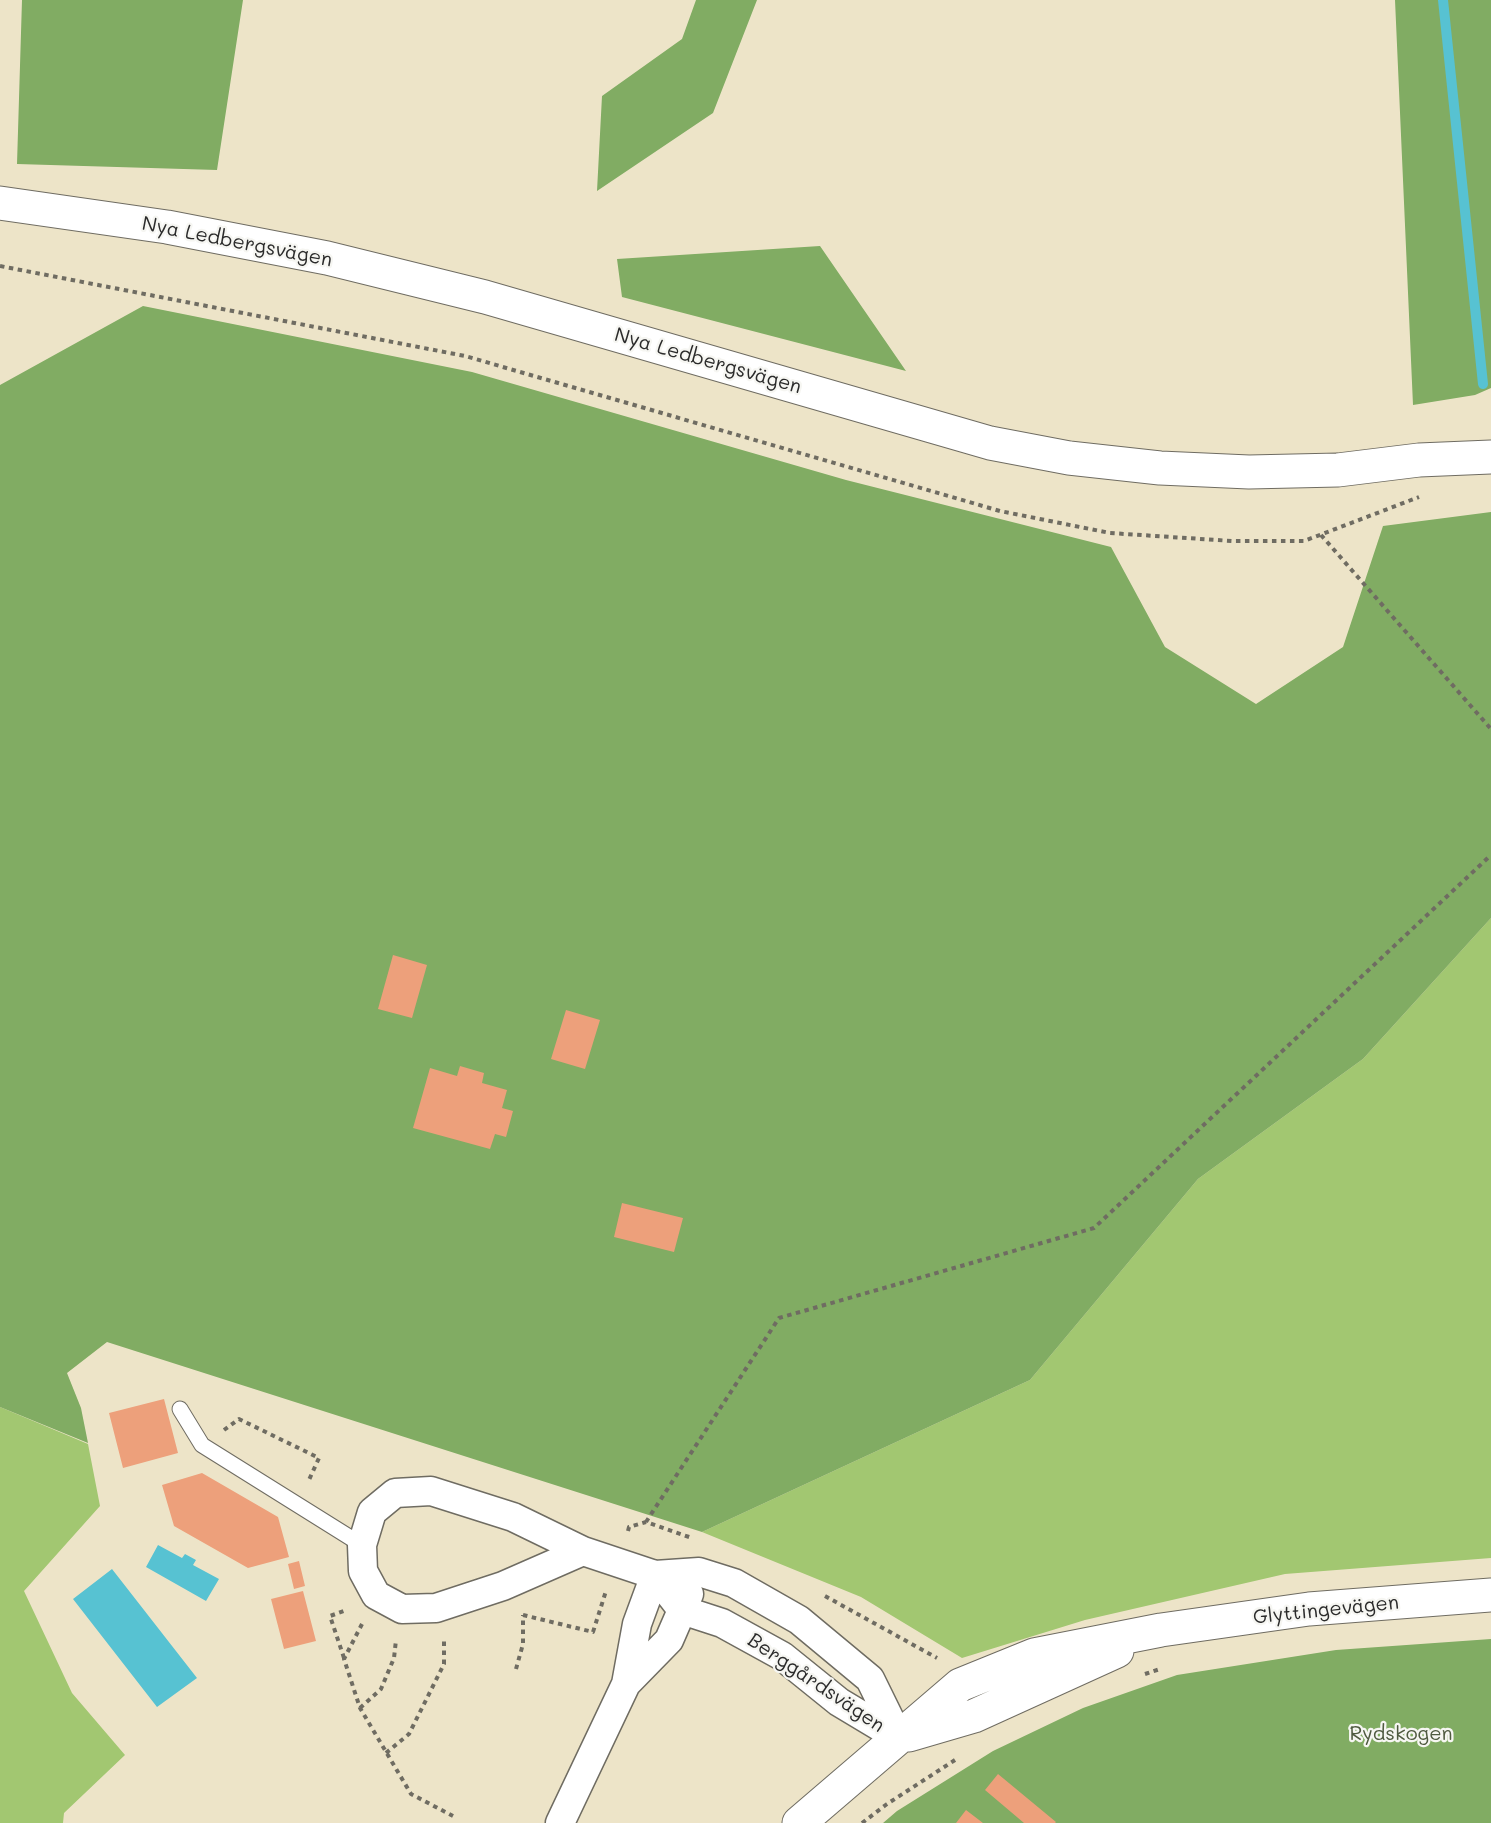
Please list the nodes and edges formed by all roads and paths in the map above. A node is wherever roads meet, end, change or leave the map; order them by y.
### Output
1 (0, 203) edge
2 (0, 266) edge
3 (1491, 434) edge
4 (1491, 457) edge
5 (1419, 460) junction
6 (1427, 494) dead end
7 (1321, 536) junction
8 (1491, 729) edge
9 (1491, 855) edge
10 (180, 1409) dead end
11 (202, 1445) junction
12 (298, 1505) junction
13 (646, 1522) dead end
14 (362, 1545) junction
15 (583, 1551) junction
16 (699, 1572) junction
17 (655, 1575) junction
18 (518, 1578) junction
19 (1491, 1595) edge
20 (682, 1610) junction
21 (344, 1611) dead end
22 (362, 1623) dead end
23 (397, 1635) dead end
24 (444, 1635) dead end
25 (344, 1659) junction
26 (1169, 1665) dead end
27 (516, 1669) dead end
28 (1138, 1676) dead end
29 (626, 1684) junction
30 (360, 1708) junction
31 (899, 1738) junction
32 (386, 1753) junction
33 (956, 1760) dead end
34 (453, 1816) dead end
35 (560, 1823) edge
36 (799, 1823) edge
37 (862, 1823) edge

1 - 5 street, Nya Ledbergsvägen
2 - 7 path
3 - 5 street, Nya Ledbergsvägen
4 - 5 street, Nya Ledbergsvägen
6 - 7 path
7 - 8 path
9 - 13 path
10 - 11 lane
11 - 12 lane
11 - 12 path
12 - 14 lane
14 - 15 street
14 - 18 street
15 - 17 street
15 - 18 street
16 - 17 street, Berggårdsvägen
16 - 20 street
16 - 31 street, Berggårdsvägen
17 - 20 street
17 - 29 street
18 - 27 path
19 - 31 street, Glyttingevägen
20 - 29 street
20 - 31 street, Berggårdsvägen
21 - 25 path
22 - 25 path
23 - 30 path
24 - 32 path
25 - 30 path
26 - 28 path
29 - 35 street
30 - 32 path
31 - 36 street, Glyttingevägen
32 - 34 path
33 - 37 path

